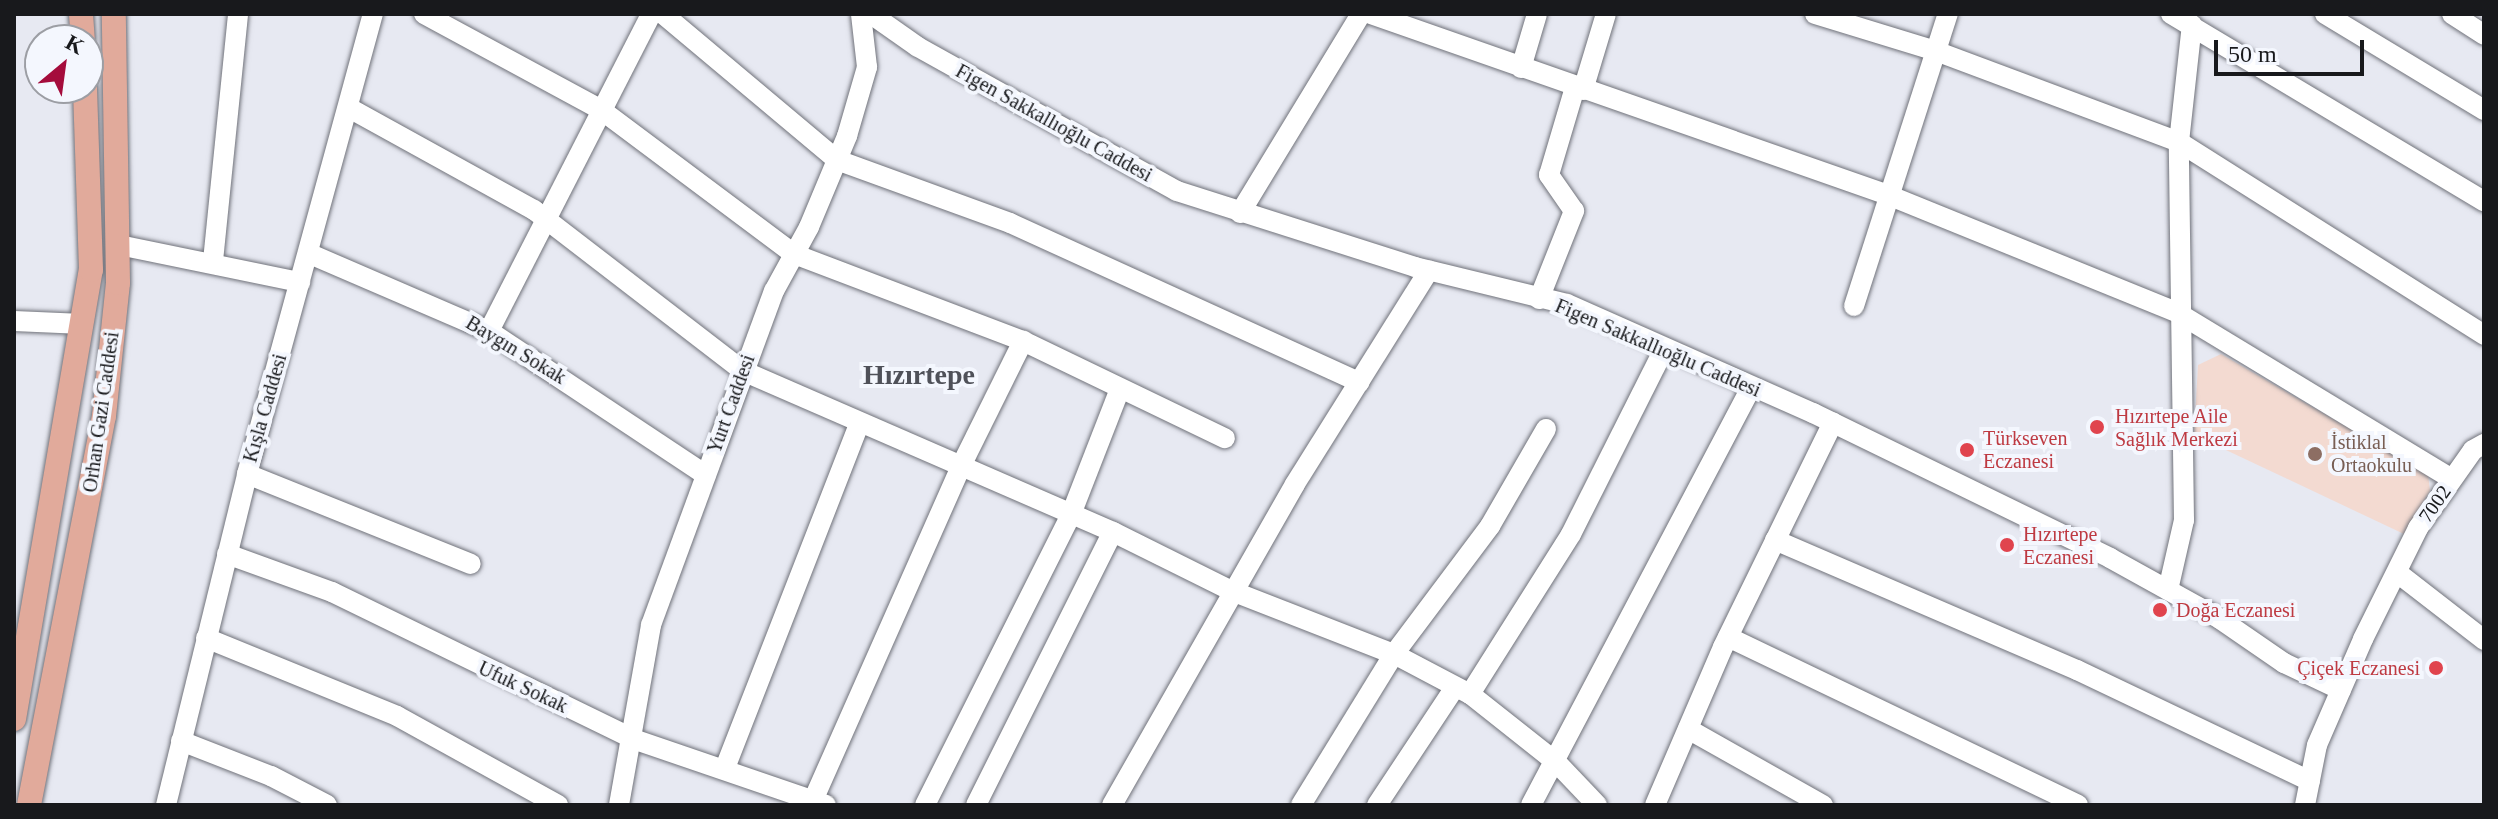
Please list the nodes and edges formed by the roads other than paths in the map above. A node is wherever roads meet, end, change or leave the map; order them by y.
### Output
1 (114, 14) edge
2 (238, 14) edge
3 (373, 14) edge
4 (424, 14) edge
5 (651, 14) edge
6 (663, 14) edge
7 (861, 14) edge
8 (1361, 14) edge
9 (1371, 14) edge
10 (1537, 14) edge
11 (1606, 14) edge
12 (1815, 14) edge
13 (1948, 14) edge
14 (2171, 14) edge
15 (2325, 14) edge
16 (2452, 14) edge
17 (884, 18) edge
18 (2192, 25) junction
19 (2478, 25) edge
20 (1933, 50) junction
21 (1521, 68) junction
22 (1579, 89) junction
23 (86, 104) edge
24 (351, 109) junction
25 (600, 109) junction
26 (2484, 110) edge
27 (2179, 142) junction
28 (837, 160) junction
29 (1888, 195) junction
30 (2484, 201) edge
31 (1240, 213) junction
32 (545, 218) junction
33 (119, 245) junction
34 (310, 254) junction
35 (794, 254) junction
36 (213, 261) junction
37 (1429, 270) junction
38 (300, 282) junction
39 (1539, 299) junction
40 (1854, 306) dead end
41 (2178, 313) junction
42 (14, 321) edge
43 (83, 324) junction
44 (489, 331) junction
45 (2484, 335) edge
46 (1023, 341) junction
47 (1664, 349) junction
48 (743, 371) junction
49 (1359, 382) junction
50 (1751, 387) junction
51 (1119, 391) junction
52 (860, 422) junction
53 (1833, 422) junction
54 (1546, 429) dead end
55 (1225, 438) dead end
56 (2484, 444) edge
57 (961, 466) junction
58 (247, 474) junction
59 (706, 475) junction
60 (2452, 479) junction
61 (1070, 517) junction
62 (1113, 532) junction
63 (1775, 540) junction
64 (227, 554) junction
65 (471, 564) dead end
66 (2399, 574) junction
67 (2168, 590) junction
68 (1232, 591) junction
69 (21, 632) edge
70 (1728, 637) junction
71 (206, 638) junction
72 (2484, 640) edge
73 (1394, 654) junction
74 (1462, 690) junction
75 (2341, 690) junction
76 (14, 719) edge
77 (1688, 729) junction
78 (633, 739) junction
79 (181, 741) junction
80 (1557, 763) junction
81 (725, 768) junction
82 (2310, 781) junction
83 (817, 803) edge
84 (29, 805) edge
85 (166, 805) edge
86 (327, 805) edge
87 (558, 805) edge
88 (619, 805) edge
89 (925, 805) edge
90 (976, 805) edge
91 (1112, 805) edge
92 (1301, 805) edge
93 (1377, 805) edge
94 (1531, 805) edge
95 (1597, 805) edge
96 (1655, 805) edge
97 (1823, 805) edge
98 (2078, 805) edge
99 (2305, 805) edge

1 - 33 main road, Orhan Gazi Caddesi
2 - 36 street
3 - 24 street, Kışla Caddesi
4 - 25 street
5 - 25 street
6 - 28 street
7 - 28 street, Yurt Caddesi
8 - 31 street
9 - 21 street
10 - 21 street
11 - 22 street
12 - 20 street
13 - 20 street
14 - 18 street
15 - 26 street
16 - 19 street
17 - 31 street, Figen Sakkallıoğlu Caddesi
18 - 27 street
18 - 30 street
20 - 27 street
20 - 29 street
21 - 22 street
22 - 29 street
22 - 39 street
23 - 43 main road, Orhan Gazi Caddesi
24 - 32 street
24 - 34 street, Kışla Caddesi
25 - 32 street
25 - 35 street
27 - 41 street
27 - 45 street
28 - 35 street, Yurt Caddesi
28 - 49 street
29 - 40 street
29 - 41 street
31 - 37 street, Figen Sakkallıoğlu Caddesi
32 - 44 street
32 - 48 street
33 - 36 street
33 - 84 main road, Orhan Gazi Caddesi
34 - 38 street, Kışla Caddesi
34 - 44 street, Baygın Sokak
35 - 46 street
35 - 48 street, Yurt Caddesi
36 - 38 street
37 - 39 street, Figen Sakkallıoğlu Caddesi
37 - 49 street
38 - 58 street, Kışla Caddesi
39 - 47 street, Figen Sakkallıoğlu Caddesi
41 - 60 street
41 - 67 street
42 - 43 street
43 - 69 main road, Orhan Gazi Caddesi
44 - 59 street, Baygın Sokak
46 - 51 street
46 - 57 street
47 - 50 street, Figen Sakkallıoğlu Caddesi
47 - 74 street
48 - 52 street
48 - 59 street, Yurt Caddesi
49 - 68 street
50 - 53 street, Figen Sakkallıoğlu Caddesi
50 - 80 street
51 - 55 street
51 - 61 street
52 - 57 street
52 - 81 street
53 - 63 street
53 - 67 street, Figen Sakkallıoğlu Caddesi
54 - 73 street
56 - 60 street, 7002
57 - 61 street
57 - 83 street
58 - 64 street, Kışla Caddesi
58 - 65 street
59 - 78 street, Yurt Caddesi
60 - 66 street, 7002
61 - 62 street
61 - 89 street
62 - 68 street
62 - 90 street
63 - 70 street
63 - 82 street
64 - 71 street, Kışla Caddesi
64 - 78 street, Ufuk Sokak
66 - 72 street
66 - 75 street, 7002
67 - 75 street, Figen Sakkallıoğlu Caddesi
68 - 73 street
68 - 91 street
69 - 76 main road, Orhan Gazi Caddesi
70 - 77 street
70 - 98 street
71 - 79 street, Kışla Caddesi
71 - 87 street
73 - 74 street
73 - 92 street
74 - 80 street
74 - 93 street
75 - 82 street, 7002
77 - 96 street
77 - 97 street
78 - 81 street, Ufuk Sokak
78 - 88 street, Yurt Caddesi
79 - 85 street, Kışla Caddesi
79 - 86 street
80 - 94 street
80 - 95 street
81 - 83 street, Ufuk Sokak
82 - 99 street, 7002

